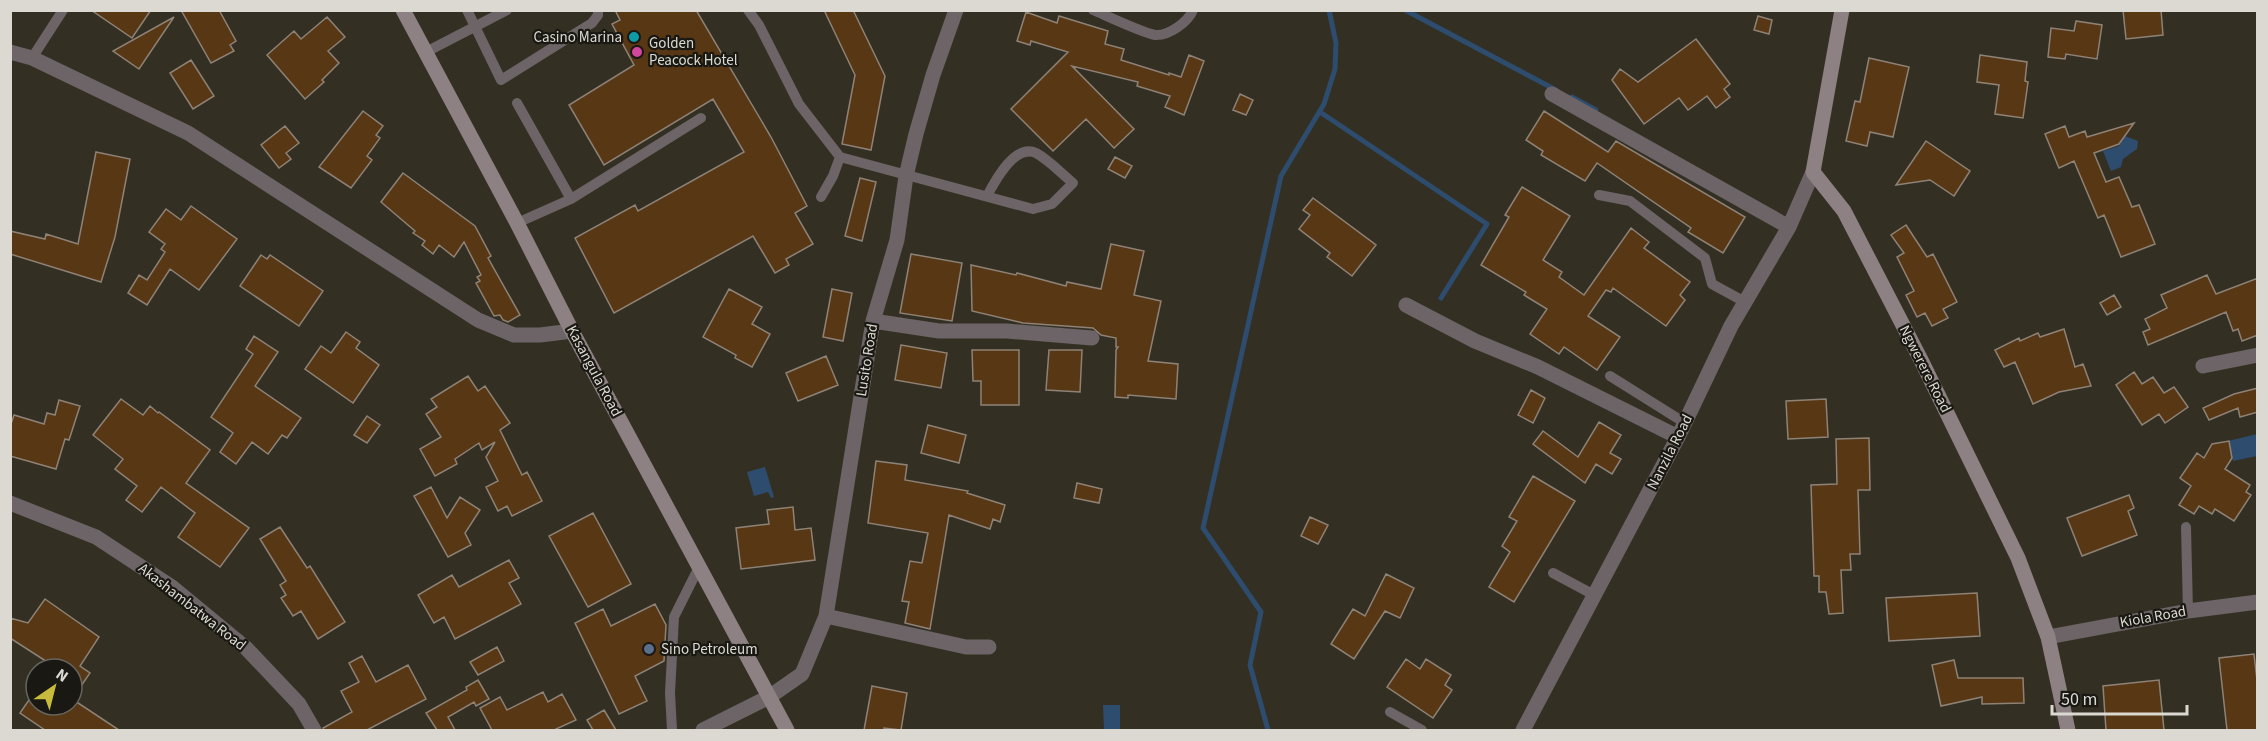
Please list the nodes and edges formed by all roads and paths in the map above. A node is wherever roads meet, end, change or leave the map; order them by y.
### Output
1 (63, 10) edge
2 (403, 10) edge
3 (467, 10) edge
4 (507, 10) edge
5 (598, 10) edge
6 (748, 10) edge
7 (956, 10) edge
8 (1093, 10) edge
9 (1193, 10) edge
10 (1842, 10) edge
11 (475, 27) junction
12 (10, 52) edge
13 (426, 52) junction
14 (32, 58) junction
15 (1551, 94) dead end
16 (517, 103) dead end
17 (701, 118) dead end
18 (840, 157) junction
19 (1814, 172) junction
20 (906, 176) junction
21 (1599, 195) dead end
22 (822, 196) dead end
23 (987, 196) junction
24 (570, 199) junction
25 (518, 223) junction
26 (1789, 227) junction
27 (1745, 302) junction
28 (1406, 306) dead end
29 (873, 321) junction
30 (572, 331) junction
31 (1092, 338) dead end
32 (2258, 355) edge
33 (2203, 366) dead end
34 (1610, 376) dead end
35 (1685, 423) junction
36 (1678, 437) junction
37 (10, 503) edge
38 (2186, 527) dead end
39 (699, 567) junction
40 (1553, 573) dead end
41 (1596, 596) junction
42 (2258, 602) edge
43 (2188, 611) junction
44 (826, 616) junction
45 (2048, 637) junction
46 (989, 647) dead end
47 (769, 697) junction
48 (1390, 712) dead end
49 (314, 730) edge
50 (672, 730) edge
51 (703, 730) edge
52 (787, 730) edge
53 (1422, 730) edge
54 (1523, 730) edge
55 (2068, 730) edge

1 - 14 lane
2 - 13 main road, Kasangula Road
3 - 11 lane
4 - 11 lane
5 - 11 lane
6 - 18 lane
7 - 20 street, Lusito Road
8 - 9 lane
10 - 19 main road
11 - 13 lane
12 - 14 street
13 - 25 main road, Kasangula Road
14 - 30 street
15 - 26 street
16 - 24 lane
17 - 24 lane
18 - 20 lane
18 - 22 lane
19 - 26 street, Nanzila Road
19 - 45 main road, Ngwerere Road
20 - 23 lane
20 - 29 street, Lusito Road
21 - 27 lane
23 - 23 lane
24 - 25 lane
25 - 30 main road, Kasangula Road
26 - 27 street, Nanzila Road
27 - 35 street, Nanzila Road
28 - 36 street
29 - 31 street
29 - 44 street, Lusito Road
30 - 39 main road, Kasangula Road
32 - 33 street
34 - 35 lane
35 - 36 street, Nanzila Road
36 - 41 street, Nanzila Road
37 - 49 street, Akashambatwa Road
38 - 43 lane
39 - 47 main road, Kasangula Road
39 - 50 lane
40 - 41 lane
41 - 54 street, Nanzila Road
42 - 43 street, Kiola Road
43 - 45 street, Kiola Road
44 - 46 street
44 - 47 street, Lusito Road
45 - 55 main road, Ngwerere Road
47 - 51 street, Lusito Road
47 - 52 main road, Kasangula Road
48 - 53 lane

